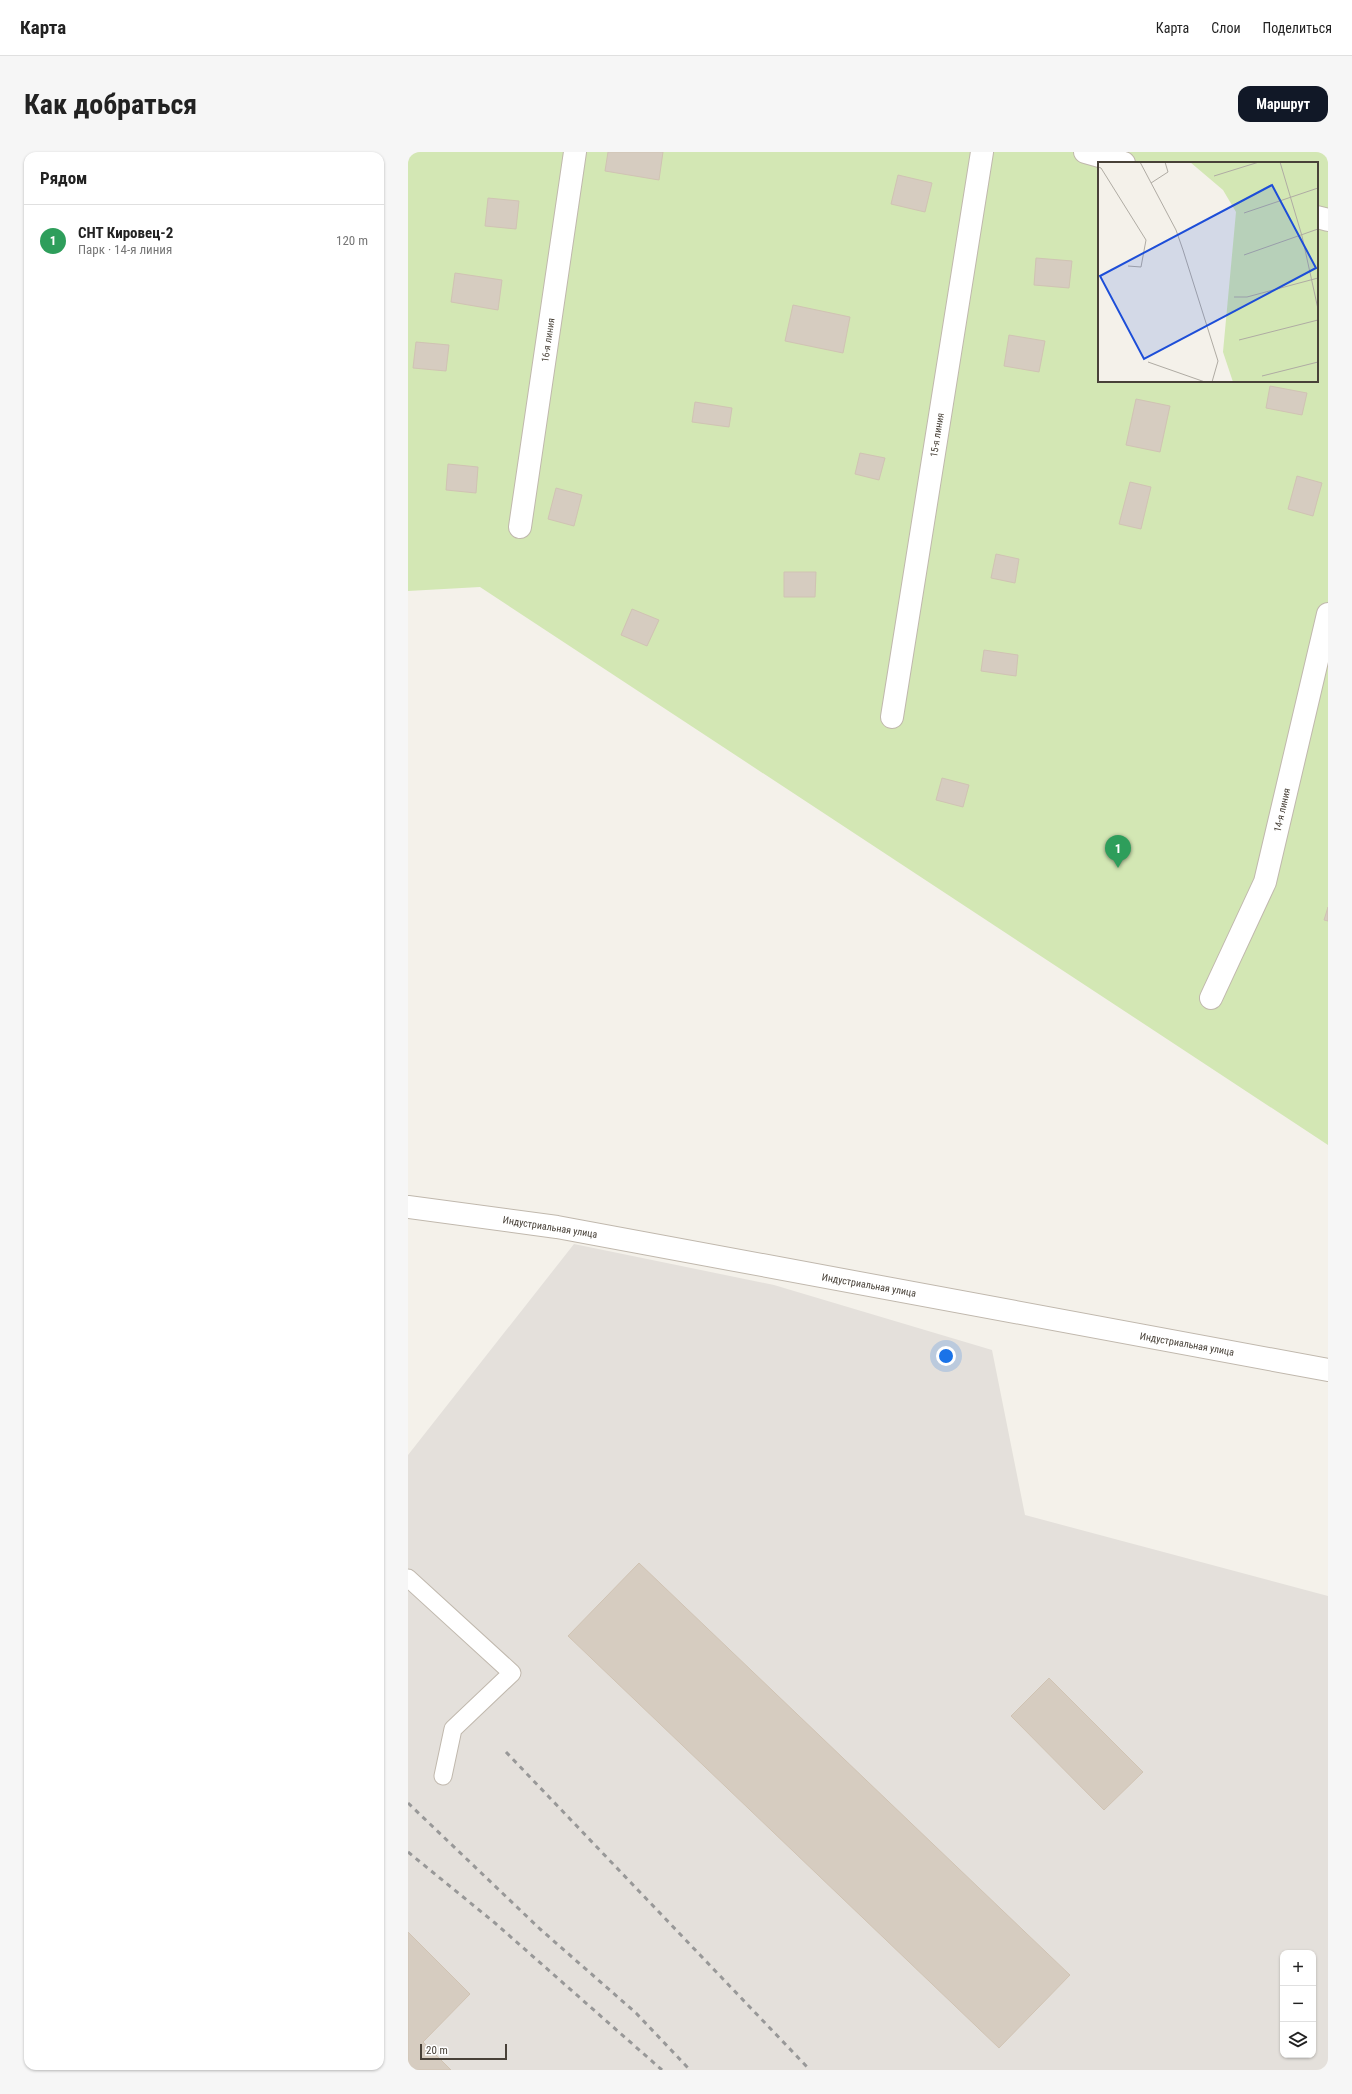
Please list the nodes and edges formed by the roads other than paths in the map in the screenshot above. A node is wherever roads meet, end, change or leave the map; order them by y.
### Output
1 (575, 152) edge
2 (982, 152) edge
3 (1085, 152) edge
4 (1120, 162) edge
5 (1318, 217) edge
6 (1328, 220) edge
7 (520, 527) dead end
8 (1328, 614) edge
9 (892, 717) dead end
10 (1211, 998) dead end
11 (408, 1207) edge
12 (1328, 1370) edge
13 (408, 1578) edge
14 (443, 1776) dead end

1 - 7 street, 16-я линия
2 - 9 street, 15-я линия
3 - 4 street
5 - 6 street
8 - 10 street, 14-я линия
11 - 12 street, Индустриальная улица
13 - 14 lane

